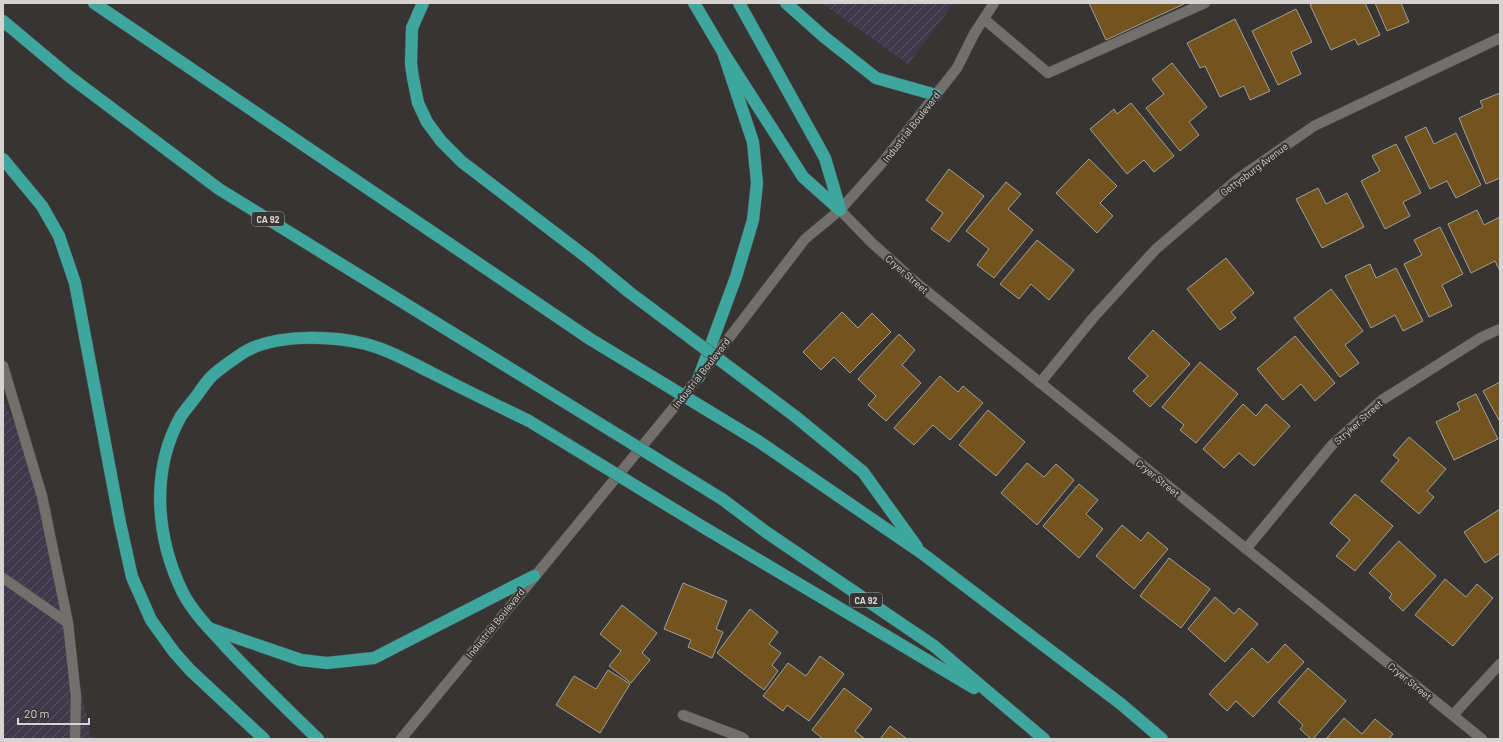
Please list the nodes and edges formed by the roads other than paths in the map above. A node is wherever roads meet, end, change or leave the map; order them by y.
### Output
1 (94, 3) edge
2 (423, 3) edge
3 (694, 3) edge
4 (739, 3) edge
5 (786, 3) edge
6 (994, 3) edge
7 (1205, 3) edge
8 (984, 19) junction
9 (3, 21) edge
10 (1500, 38) edge
11 (723, 52) junction
12 (936, 95) junction
13 (3, 159) edge
14 (840, 210) junction
15 (1500, 329) edge
16 (3, 366) edge
17 (699, 377) junction
18 (1040, 383) junction
19 (1246, 549) junction
20 (923, 554) junction
21 (534, 576) junction
22 (3, 578) edge
23 (68, 623) junction
24 (208, 627) junction
25 (1500, 664) edge
26 (1004, 706) junction
27 (683, 715) dead end
28 (1453, 715) junction
29 (75, 739) edge
30 (264, 739) edge
31 (318, 739) edge
32 (401, 739) edge
33 (744, 739) edge
34 (1044, 739) edge
35 (1162, 739) edge
36 (1482, 739) edge

1 - 20 highway, bridge
2 - 20 highway, bridge
3 - 11 highway
4 - 14 highway
5 - 12 highway
6 - 8 street, Industrial Boulevard
7 - 8 street
8 - 12 street, Industrial Boulevard
9 - 26 highway, CA 92, bridge
10 - 18 street, Gettysburg Avenue
11 - 14 highway
11 - 17 highway
12 - 14 street, Industrial Boulevard
13 - 30 highway
14 - 17 street, Industrial Boulevard
14 - 18 street, Cryer Street
15 - 19 street, Stryker Street
16 - 23 street
17 - 21 street, Industrial Boulevard
18 - 19 street, Cryer Street
19 - 28 street, Cryer Street
20 - 35 highway
21 - 24 highway
21 - 32 street, Industrial Boulevard
22 - 23 street
23 - 29 street
24 - 26 highway, bridge
24 - 31 highway
25 - 28 street
26 - 34 highway, CA 92
27 - 33 street
28 - 36 street, Cryer Street

